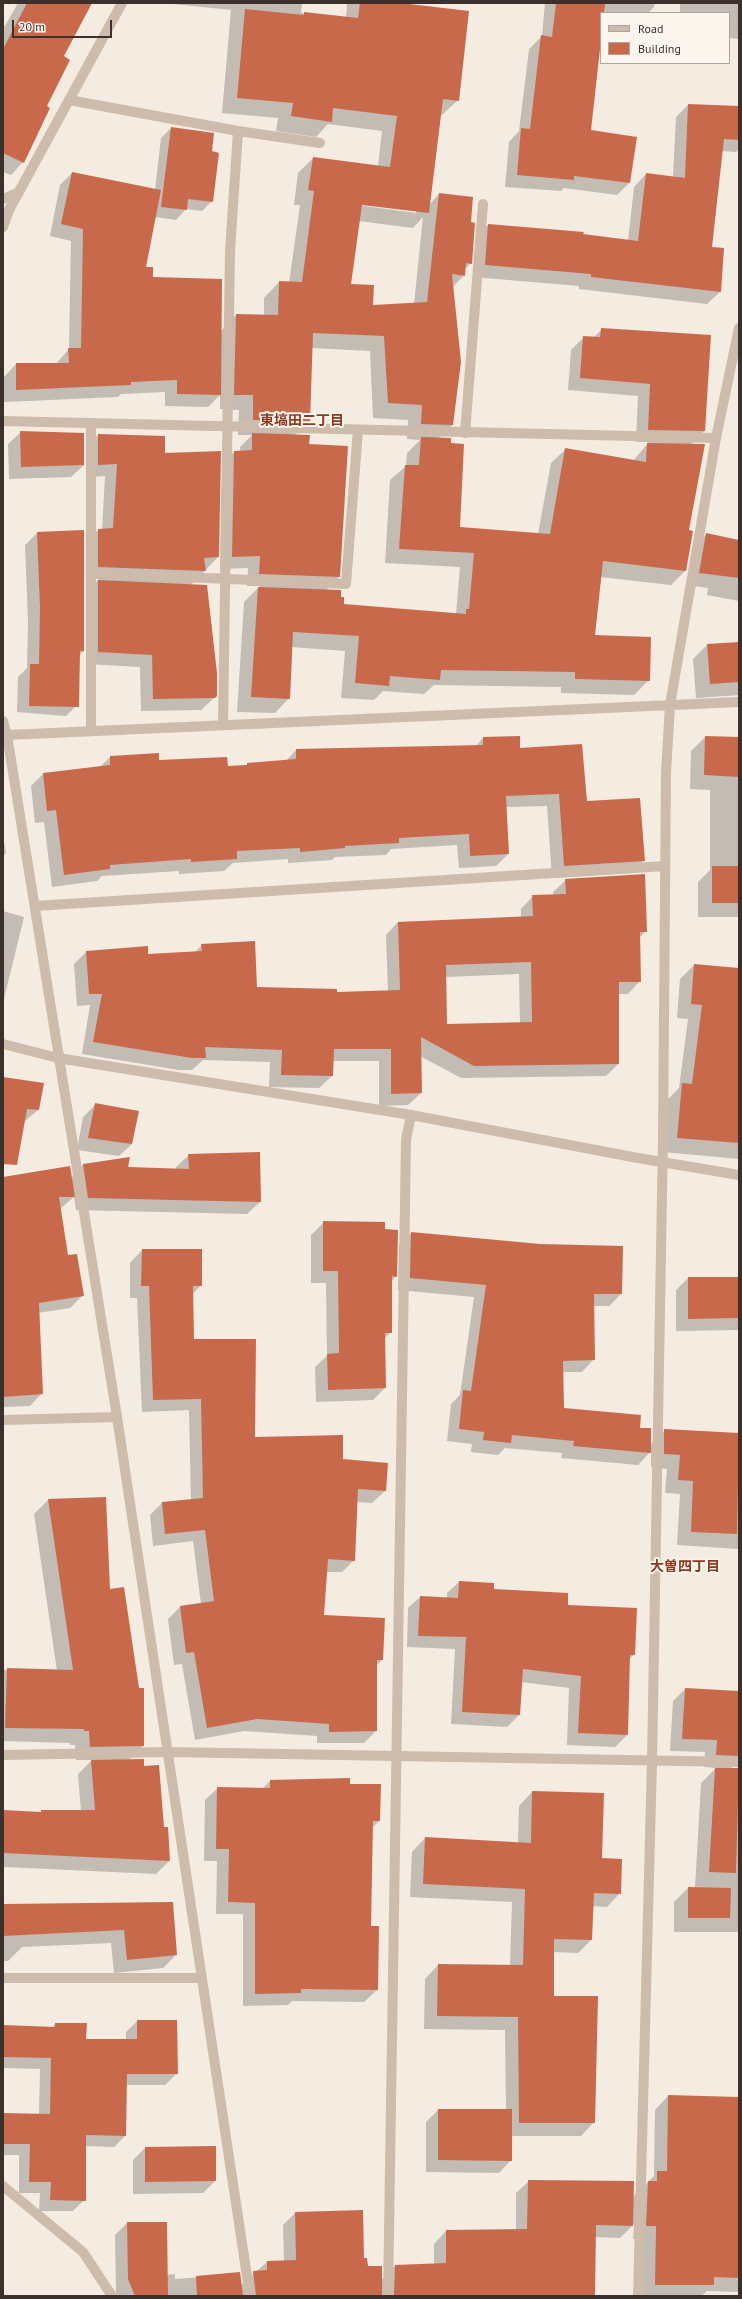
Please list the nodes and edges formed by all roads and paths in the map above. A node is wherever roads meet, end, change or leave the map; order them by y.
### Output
1 (122, 3) edge
2 (69, 100) junction
3 (238, 131) junction
4 (320, 143) dead end
5 (19, 192) junction
6 (3, 199) edge
7 (483, 204) dead end
8 (3, 227) edge
9 (739, 328) edge
10 (3, 421) edge
11 (91, 424) junction
12 (228, 427) junction
13 (358, 430) junction
14 (465, 433) junction
15 (716, 438) junction
16 (91, 573) junction
17 (225, 578) junction
18 (739, 702) edge
19 (670, 705) junction
20 (3, 721) edge
21 (223, 725) junction
22 (91, 731) junction
23 (7, 734) junction
24 (665, 866) junction
25 (35, 906) junction
26 (3, 1044) edge
27 (58, 1058) junction
28 (411, 1115) junction
29 (662, 1163) junction
30 (739, 1175) edge
31 (117, 1417) junction
32 (3, 1420) edge
33 (168, 1752) junction
34 (3, 1754) edge
35 (396, 1755) junction
36 (652, 1761) junction
37 (739, 1762) edge
38 (3, 1978) edge
39 (202, 1978) junction
40 (3, 2186) edge
41 (112, 2296) edge
42 (250, 2296) edge
43 (388, 2296) edge
44 (638, 2296) edge

1 - 2 street
2 - 3 street
2 - 5 street
3 - 4 street
3 - 12 street
5 - 6 street
5 - 8 street
7 - 14 street
9 - 15 street
10 - 11 street
11 - 12 street
11 - 16 street
12 - 13 street
12 - 17 street
13 - 14 street
13 - 17 street
14 - 15 street
15 - 19 street
16 - 17 street
16 - 22 street
17 - 21 street
18 - 19 street
19 - 21 street
19 - 24 street
20 - 23 street
21 - 22 street
22 - 23 street
23 - 25 street
24 - 25 street
24 - 29 street
25 - 27 street
26 - 27 street
27 - 28 street
27 - 31 street
28 - 29 street
28 - 35 street
29 - 30 street
29 - 36 street
31 - 32 street
31 - 33 street
33 - 34 street
33 - 35 street
33 - 39 street
35 - 36 street
35 - 43 street
36 - 37 street
36 - 44 street
38 - 39 street
39 - 42 street
40 - 41 street

